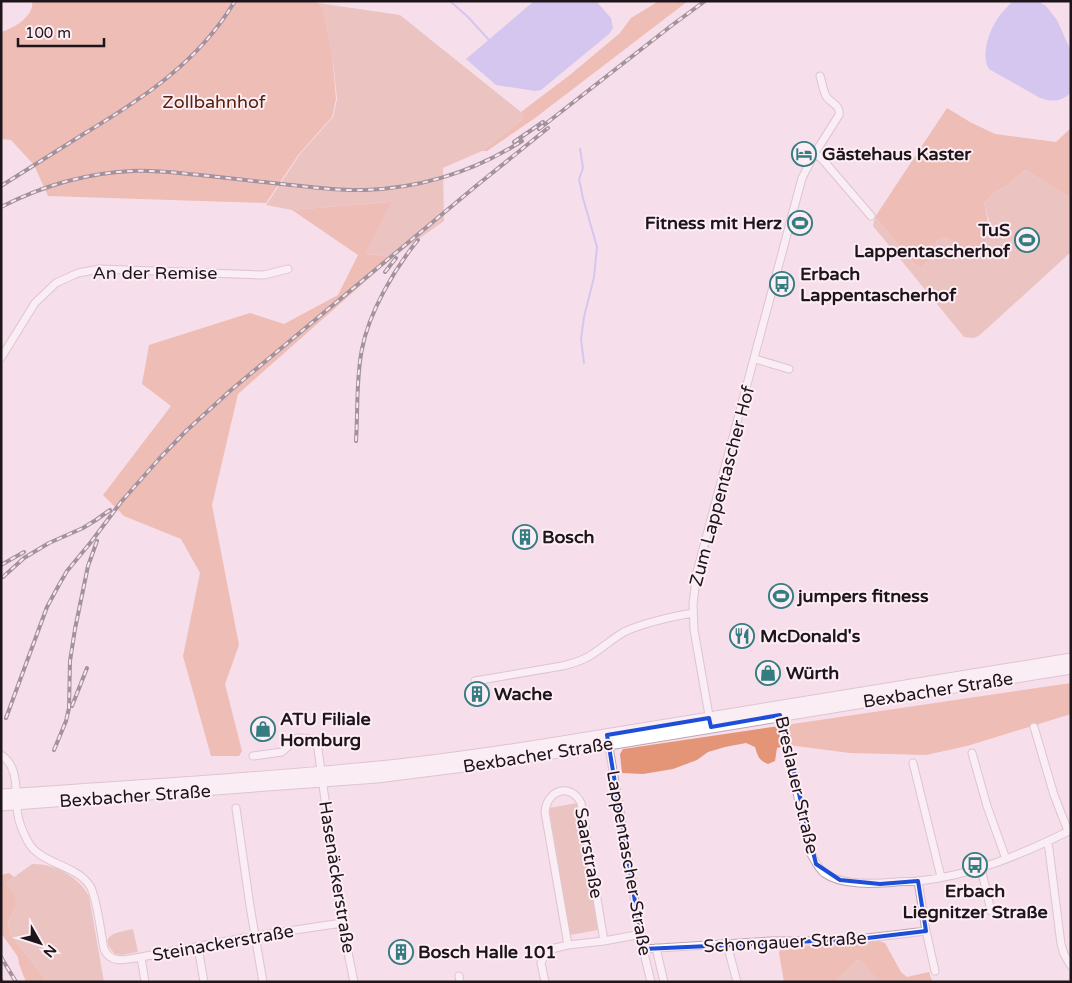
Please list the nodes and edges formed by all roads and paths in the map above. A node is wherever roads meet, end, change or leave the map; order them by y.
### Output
1 (820, 76) dead end
2 (815, 153) junction
3 (871, 216) dead end
4 (288, 269) dead end
5 (1, 358) edge
6 (755, 359) junction
7 (789, 369) dead end
8 (693, 613) junction
9 (1071, 659) edge
10 (1071, 668) edge
11 (475, 681) dead end
12 (779, 711) junction
13 (710, 723) junction
14 (1034, 727) dead end
15 (608, 739) junction
16 (972, 753) dead end
17 (1, 755) edge
18 (253, 756) dead end
19 (913, 763) dead end
20 (322, 777) junction
21 (1, 795) edge
22 (17, 799) junction
23 (1, 806) edge
24 (236, 808) dead end
25 (1069, 830) edge
26 (1047, 842) junction
27 (1006, 859) junction
28 (982, 868) junction
29 (941, 877) junction
30 (918, 881) junction
31 (991, 911) dead end
32 (342, 923) junction
33 (926, 931) junction
34 (641, 934) junction
35 (255, 936) junction
36 (604, 941) junction
37 (727, 944) junction
38 (568, 946) junction
39 (198, 947) junction
40 (656, 948) junction
41 (643, 949) junction
42 (141, 957) junction
43 (1071, 966) edge
44 (935, 971) dead end
45 (145, 982) edge
46 (204, 982) edge
47 (263, 982) edge
48 (354, 982) edge
49 (544, 982) edge
50 (651, 982) edge
51 (664, 982) edge
52 (737, 982) edge

1 - 2 street, Zum Lappentascher Hof
2 - 3 street
2 - 6 street, Zum Lappentascher Hof
4 - 5 street, An der Remise
6 - 7 street
6 - 8 street, Zum Lappentascher Hof
8 - 11 street
8 - 13 street, Zum Lappentascher Hof
9 - 12 main road, Bexbacher Straße
10 - 12 main road, Bexbacher Straße
12 - 13 main road, Bexbacher Straße
12 - 13 main road, Bexbacher Straße
12 - 30 street, Breslauer Straße
13 - 15 main road, Bexbacher Straße
14 - 25 street
15 - 20 main road, Bexbacher Straße
15 - 34 street, Lappentascher Straße
16 - 27 street
17 - 22 street
18 - 20 street, Hasenäckerstraße
19 - 29 street
20 - 22 main road, Bexbacher Straße
20 - 32 street, Hasenäckerstraße
21 - 22 main road, Bexbacher Straße
22 - 23 main road, Bexbacher Straße
22 - 42 street, Steinackerstraße
24 - 35 street
25 - 26 street, Breslauer Straße
26 - 27 street, Breslauer Straße
26 - 43 street
27 - 28 street, Breslauer Straße
28 - 29 street, Breslauer Straße
28 - 31 street
29 - 30 street, Breslauer Straße
30 - 33 street
32 - 35 street, Steinackerstraße
32 - 48 street, Hasenäckerstraße
33 - 37 street, Schongauer Straße
33 - 44 street
34 - 36 street
34 - 41 street, Lappentascher Straße
35 - 39 street, Steinackerstraße
35 - 47 street
36 - 38 street
36 - 38 street, Saarstraße
37 - 40 street, Schongauer Straße
37 - 52 street
38 - 49 street
39 - 42 street, Steinackerstraße
39 - 46 street
40 - 41 street, Schongauer Straße
40 - 51 street, Lappentascher Straße
41 - 50 street, Lappentascher Straße
42 - 45 street

